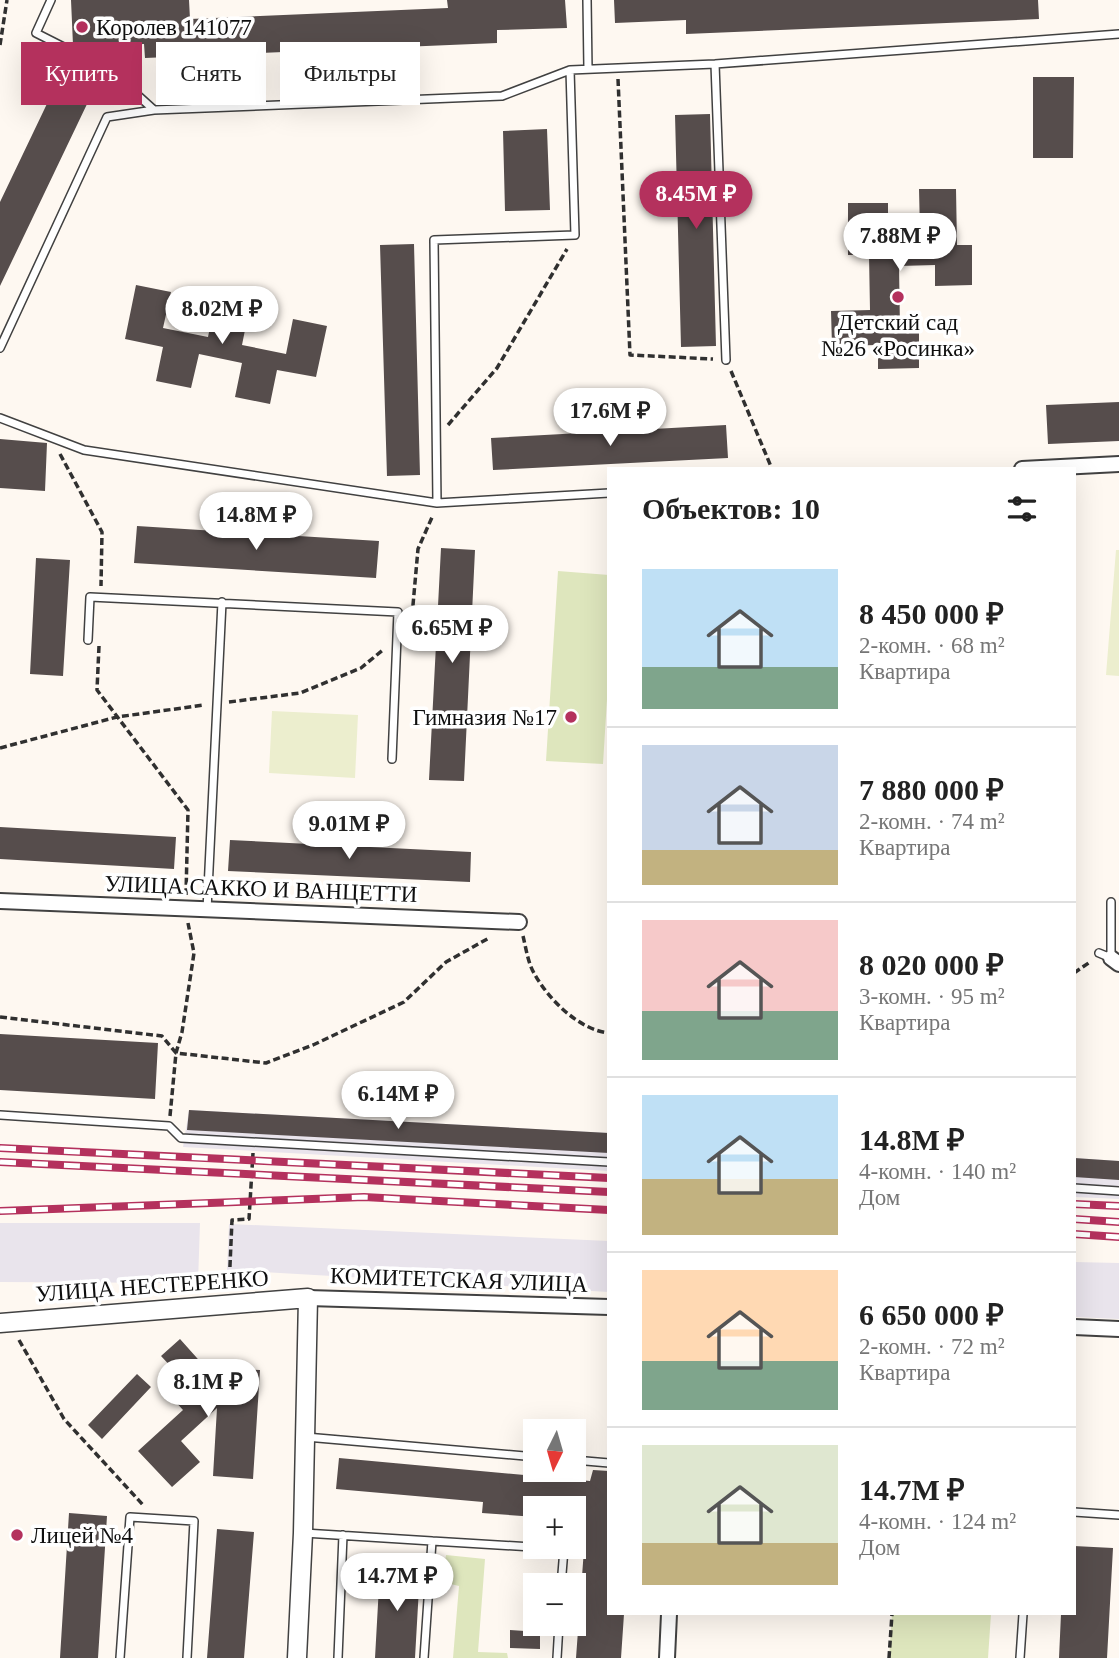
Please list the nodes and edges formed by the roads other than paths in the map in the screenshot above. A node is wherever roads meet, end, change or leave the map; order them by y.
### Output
1 (51, 0) edge
2 (587, 0) edge
3 (1119, 34) edge
4 (715, 65) junction
5 (588, 69) junction
6 (570, 70) junction
7 (155, 110) junction
8 (0, 348) edge
9 (726, 360) road end
10 (0, 418) edge
11 (1119, 464) edge
12 (1061, 467) edge
13 (607, 493) edge
14 (438, 503) junction
15 (222, 602) junction
16 (88, 640) dead end
17 (392, 758) dead end
18 (0, 901) edge
19 (1111, 902) dead end
20 (207, 911) junction
21 (519, 922) road end
22 (1110, 958) edge
23 (0, 1115) edge
24 (607, 1162) edge
25 (1076, 1188) edge
26 (1119, 1191) edge
27 (308, 1298) junction
28 (607, 1307) edge
29 (4, 1322) edge
30 (1076, 1327) edge
31 (1119, 1329) edge
32 (306, 1437) junction
33 (523, 1456) edge
34 (586, 1461) edge
35 (607, 1463) edge
36 (1076, 1512) edge
37 (1119, 1515) edge
38 (303, 1533) junction
39 (343, 1535) junction
40 (432, 1541) junction
41 (562, 1573) edge
42 (668, 1615) edge
43 (1023, 1615) edge
44 (558, 1636) edge
45 (120, 1658) edge
46 (187, 1658) edge
47 (297, 1658) edge
48 (338, 1658) edge
49 (424, 1658) edge
50 (557, 1658) edge
51 (667, 1658) edge
52 (1020, 1658) edge

1 - 7 lane
2 - 5 lane
3 - 4 lane
4 - 5 lane
4 - 9 lane
5 - 6 lane
6 - 7 lane
6 - 14 lane
7 - 8 lane
10 - 14 lane
11 - 12 street
13 - 14 lane
15 - 16 lane
15 - 17 lane
15 - 20 lane
18 - 20 street, УЛИЦА САККО И ВАНЦЕТТИ
19 - 22 lane
20 - 21 street, УЛИЦА САККО И ВАНЦЕТТИ
23 - 24 lane
25 - 26 lane
27 - 28 street, КОМИТЕТСКАЯ УЛИЦА
27 - 29 street, УЛИЦА НЕСТЕРЕНКО
27 - 32 street
30 - 31 street
32 - 33 lane
32 - 38 street
34 - 35 lane
36 - 37 lane
38 - 39 lane
38 - 47 street
39 - 40 lane
39 - 48 lane
40 - 41 lane
40 - 49 lane
42 - 51 street
43 - 52 lane
44 - 50 lane
45 - 46 lane

